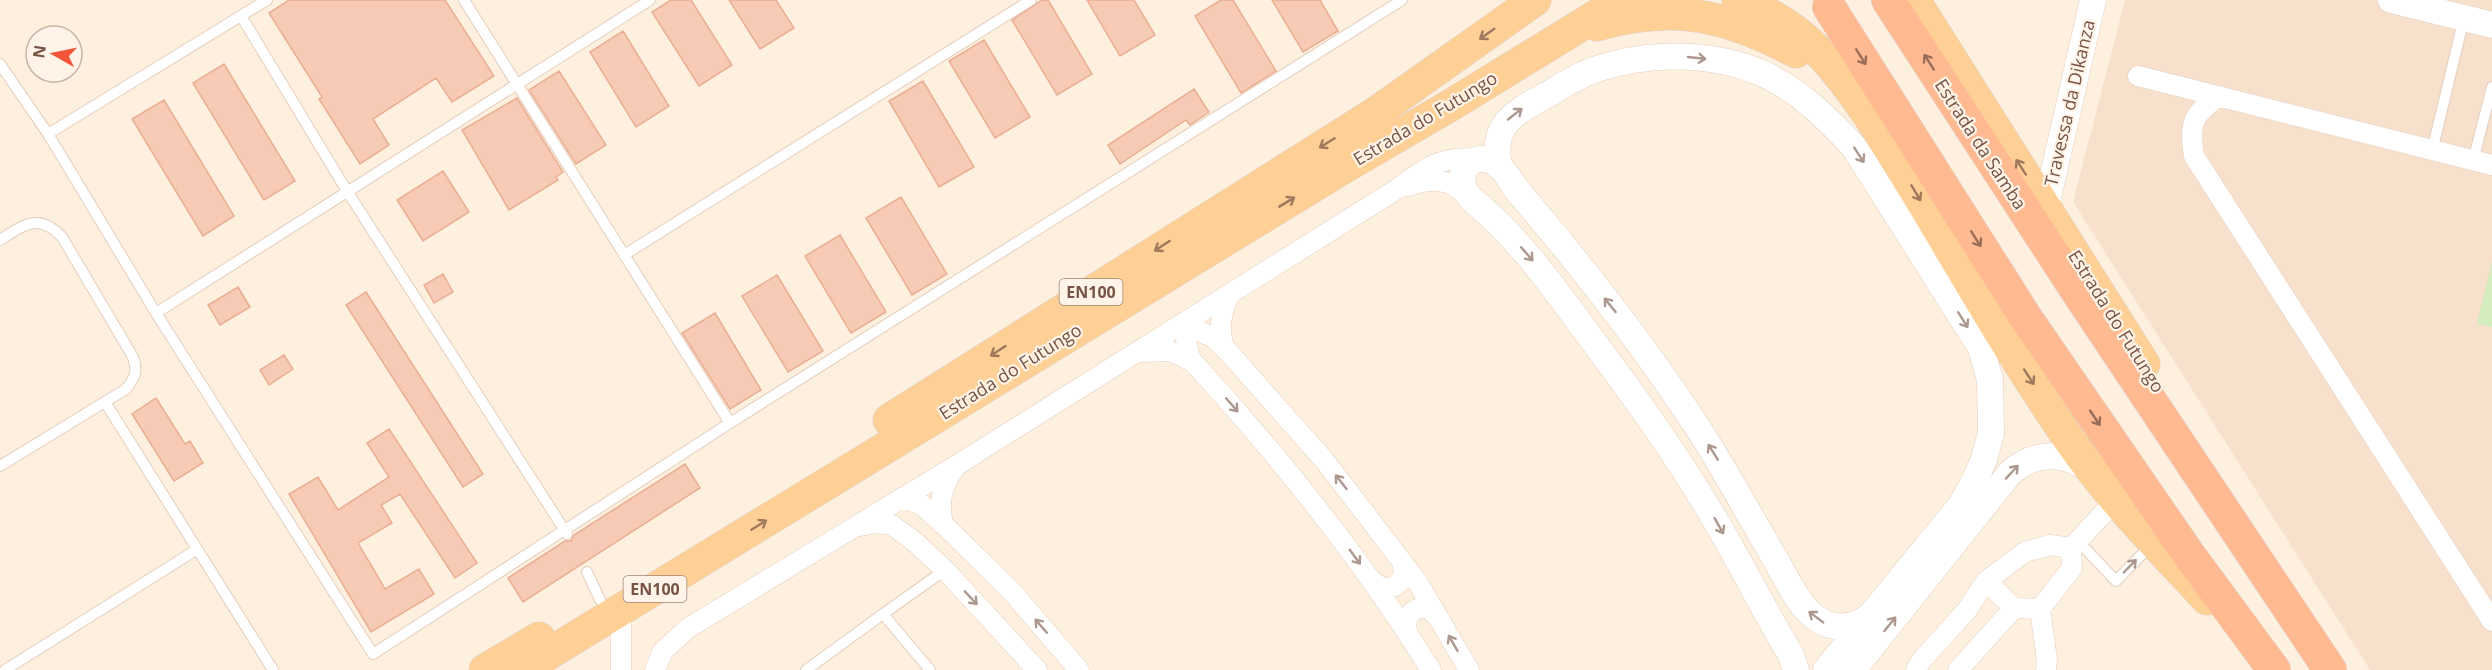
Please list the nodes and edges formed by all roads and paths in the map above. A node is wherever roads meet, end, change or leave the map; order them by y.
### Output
1 (267, 0) edge
2 (464, 0) edge
3 (650, 0) edge
4 (1031, 0) edge
5 (1402, 0) edge
6 (1535, 0) edge
7 (1622, 0) edge
8 (1738, 0) edge
9 (1749, 0) edge
10 (1785, 0) edge
11 (1888, 0) edge
12 (1914, 0) edge
13 (2093, 0) edge
14 (2391, 0) edge
15 (1829, 7) dead end
16 (241, 16) junction
17 (2464, 18) junction
18 (2492, 25) edge
19 (1570, 33) junction
20 (0, 64) edge
21 (2138, 76) dead end
22 (517, 84) junction
23 (2492, 87) edge
24 (2219, 96) junction
25 (1865, 112) junction
26 (48, 134) junction
27 (2432, 151) junction
28 (1489, 162) junction
29 (2483, 163) edge
30 (1397, 189) junction
31 (347, 191) junction
32 (1466, 194) junction
33 (2046, 206) junction
34 (0, 240) edge
35 (624, 255) junction
36 (2075, 288) joint
37 (1230, 294) junction
38 (156, 313) junction
39 (1183, 324) junction
40 (1224, 347) junction
41 (1645, 352) junction
42 (1135, 353) junction
43 (1193, 362) junction
44 (1618, 373) junction
45 (105, 402) junction
46 (1682, 405) junction
47 (730, 423) junction
48 (1654, 424) junction
49 (957, 465) junction
50 (0, 466) edge
51 (2094, 473) junction
52 (902, 498) junction
53 (2115, 501) junction
54 (943, 524) junction
55 (854, 527) junction
56 (565, 531) junction
57 (915, 542) junction
58 (2154, 542) junction
59 (2075, 544) junction
60 (196, 550) junction
61 (1402, 562) junction
62 (945, 570) junction
63 (587, 572) dead end
64 (1373, 581) junction
65 (1986, 581) junction
66 (611, 605) junction
67 (2014, 609) junction
68 (2040, 609) junction
69 (883, 614) junction
70 (1437, 616) junction
71 (1869, 617) junction
72 (2492, 621) edge
73 (1407, 633) junction
74 (2323, 658) edge
75 (22, 659) junction
76 (5, 670) edge
77 (29, 670) edge
78 (273, 670) edge
79 (485, 670) edge
80 (522, 670) edge
81 (621, 670) edge
82 (655, 670) edge
83 (806, 670) edge
84 (930, 670) edge
85 (1037, 670) edge
86 (1080, 670) edge
87 (1431, 670) edge
88 (1469, 670) edge
89 (1796, 670) edge
90 (1826, 670) edge
91 (1854, 670) edge
92 (1916, 670) edge
93 (1958, 670) edge
94 (2046, 670) edge
95 (2273, 670) edge

1 - 16 lane
2 - 22 lane
3 - 22 lane
4 - 35 lane
5 - 47 lane
6 -> 66 main road, Estrada do Futungo / EN100
7 - 19 main road, Estrada do Futungo
8 - 25 main road
9 - 10 main road
36 -> 11 highway, Estrada da Samba
33 -> 12 main road, Estrada do Futungo
13 - 33 street, Travessa da Dikanza
14 - 17 street
15 -> 95 highway
16 - 26 lane
16 - 31 lane
17 - 18 street
17 - 27 lane
19 - 25 main road
66 -> 19 main road, Estrada do Futungo / EN100
20 - 26 lane
21 - 24 street
22 - 31 lane
22 - 35 lane
23 - 29 lane
24 - 27 street
24 - 72 street
25 -> 51 main road
26 - 38 lane
27 - 29 street
28 - 30 street
28 - 32 street
41 -> 28 street
28 -> 71 street
30 - 32 street
30 - 37 street
31 - 38 lane
31 - 56 lane
32 -> 44 street
33 - 74 main road, Estrada do Futungo
34 - 45 lane
35 - 47 lane
36 - 74 highway, Estrada do Futungo
37 - 39 street
37 - 40 street
38 - 56 lane
39 - 40 street
39 - 42 street
39 - 43 street
61 -> 40 street
41 - 44 street
41 - 46 street
42 - 43 street
42 - 49 street
43 -> 64 street
44 - 48 street
45 - 50 lane
45 - 60 lane
46 - 48 street
71 -> 46 street
47 - 56 lane
48 -> 89 street
49 - 52 street
49 - 54 street
51 - 53 main road
91 -> 51 street
52 - 54 street
52 - 55 street
52 - 57 street
53 - 58 main road
53 - 59 street
86 -> 54 street
55 - 57 street
55 - 82 street
57 - 62 street
59 -> 58 lane
58 - 95 main road
59 - 65 street
59 - 68 street
60 - 75 lane
60 - 78 lane
61 - 64 street
61 - 70 street
62 - 69 lane
62 -> 85 street
63 - 66 lane
64 - 73 street
65 - 67 street
65 - 92 street
66 - 79 main road, Estrada do Futungo / EN100
66 - 80 main road, Estrada do Futungo / EN100
66 - 81 street
67 - 68 street
67 - 93 street
68 - 94 street
69 - 83 lane
69 - 84 lane
70 - 73 street
88 -> 70 street
71 - 90 street
73 - 87 street
75 - 76 lane
75 - 77 lane

